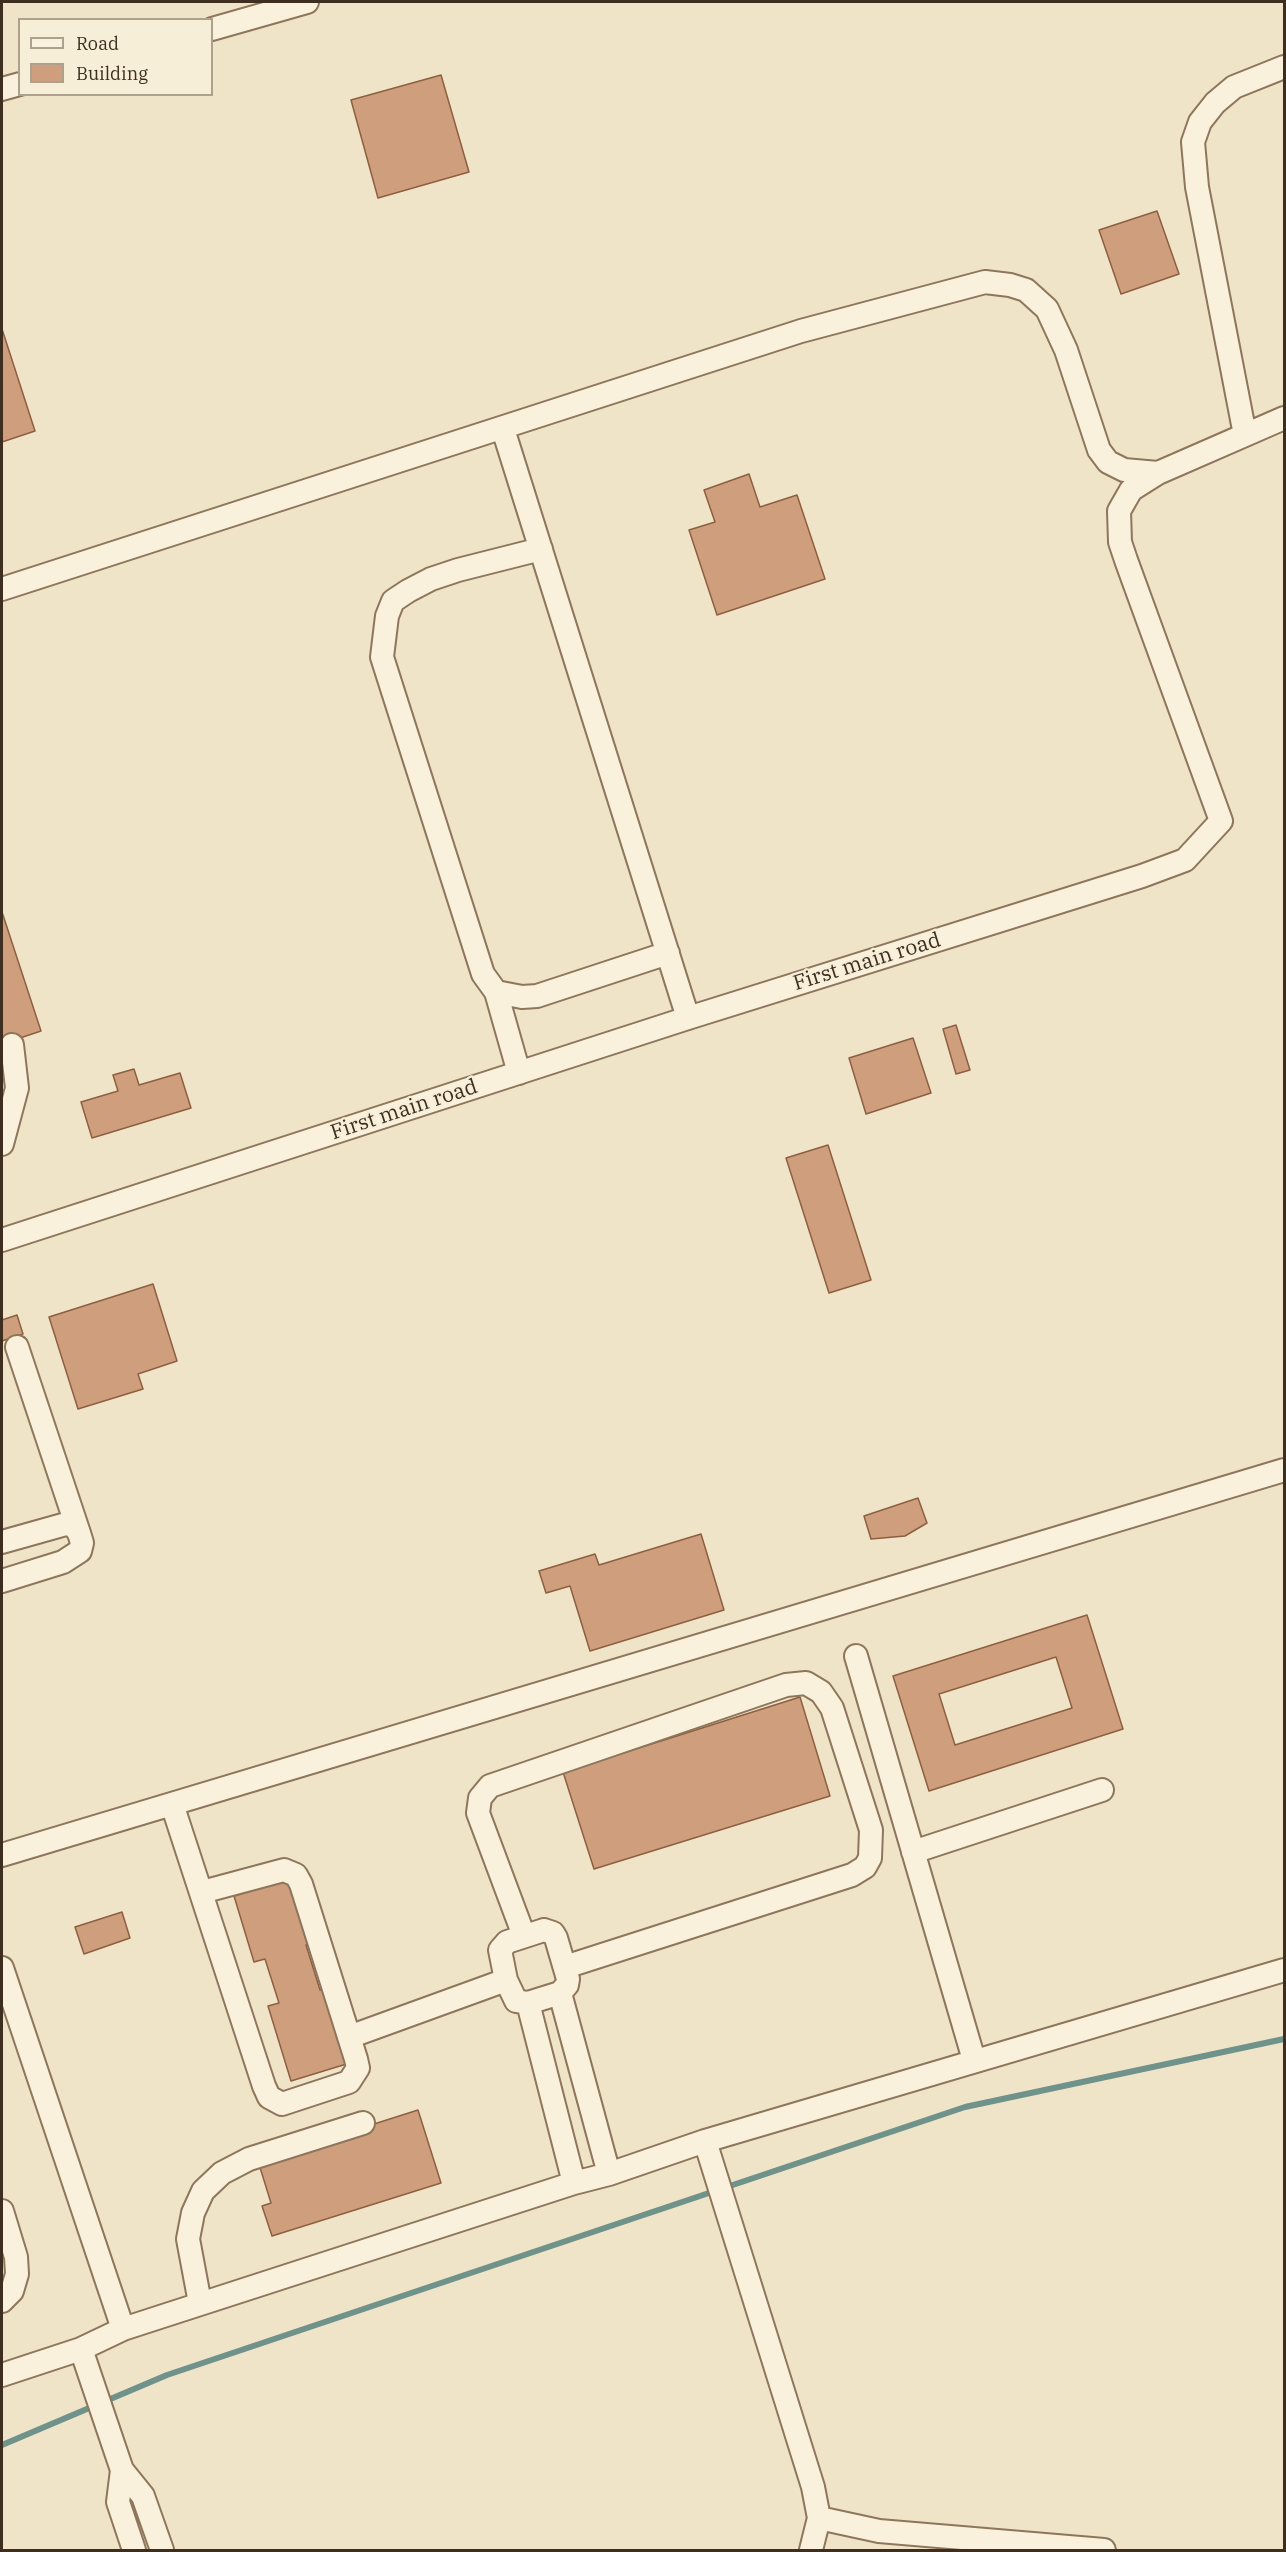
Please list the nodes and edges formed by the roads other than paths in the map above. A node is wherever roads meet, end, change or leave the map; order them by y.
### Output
1 (307, 2) edge
2 (213, 29) edge
3 (1284, 68) edge
4 (18, 85) edge
5 (2, 89) edge
6 (1284, 418) edge
7 (502, 429) junction
8 (1245, 435) junction
9 (1158, 473) junction
10 (541, 549) junction
11 (2, 589) edge
12 (668, 953) junction
13 (496, 992) junction
14 (688, 1018) junction
15 (12, 1046) dead end
16 (519, 1073) junction
17 (2, 1144) edge
18 (2, 1240) edge
19 (17, 1347) dead end
20 (1284, 1470) edge
21 (80, 1533) junction
22 (2, 1542) edge
23 (2, 1581) edge
24 (856, 1656) dead end
25 (1101, 1790) dead end
26 (172, 1804) junction
27 (913, 1852) junction
28 (2, 1855) edge
29 (202, 1892) junction
30 (524, 1936) junction
31 (565, 1967) junction
32 (2, 1968) edge
33 (1284, 1970) edge
34 (506, 1980) junction
35 (560, 1993) junction
36 (528, 2002) junction
37 (349, 2037) junction
38 (974, 2060) junction
39 (363, 2123) dead end
40 (705, 2141) junction
41 (609, 2174) junction
42 (574, 2183) junction
43 (2, 2211) edge
44 (2, 2301) edge
45 (200, 2304) junction
46 (123, 2329) junction
47 (81, 2349) junction
48 (2, 2375) edge
49 (122, 2470) junction
50 (819, 2518) junction
51 (134, 2550) edge
52 (162, 2550) edge
53 (811, 2550) edge
54 (1104, 2550) edge

1 - 2 street
3 - 8 street
4 - 5 street
6 - 8 street, First main road
7 - 9 street
7 - 10 street
7 - 11 street
8 - 9 street, First main road
9 - 14 street, First main road
10 - 12 street
10 - 13 street
12 - 13 street
12 - 14 street
13 - 16 street
14 - 16 street, First main road
15 - 17 street
16 - 18 street, First main road
19 - 21 street
20 - 26 street
21 - 22 street
21 - 23 street
24 - 27 street
25 - 27 street
26 - 28 street
26 - 29 street
27 - 38 street
29 - 37 street
29 - 37 street
30 - 31 street
30 - 31 street
30 - 34 street
31 - 35 street
32 - 46 street
33 - 38 street
34 - 36 street
34 - 37 street
35 - 36 street
35 - 41 street
36 - 42 street
38 - 40 street
39 - 45 street
40 - 41 street
40 - 50 street
41 - 42 street
42 - 45 street
43 - 44 street
45 - 46 street
46 - 47 street
47 - 48 street
47 - 49 street
49 - 51 street
49 - 52 street
50 - 53 street
50 - 54 street

